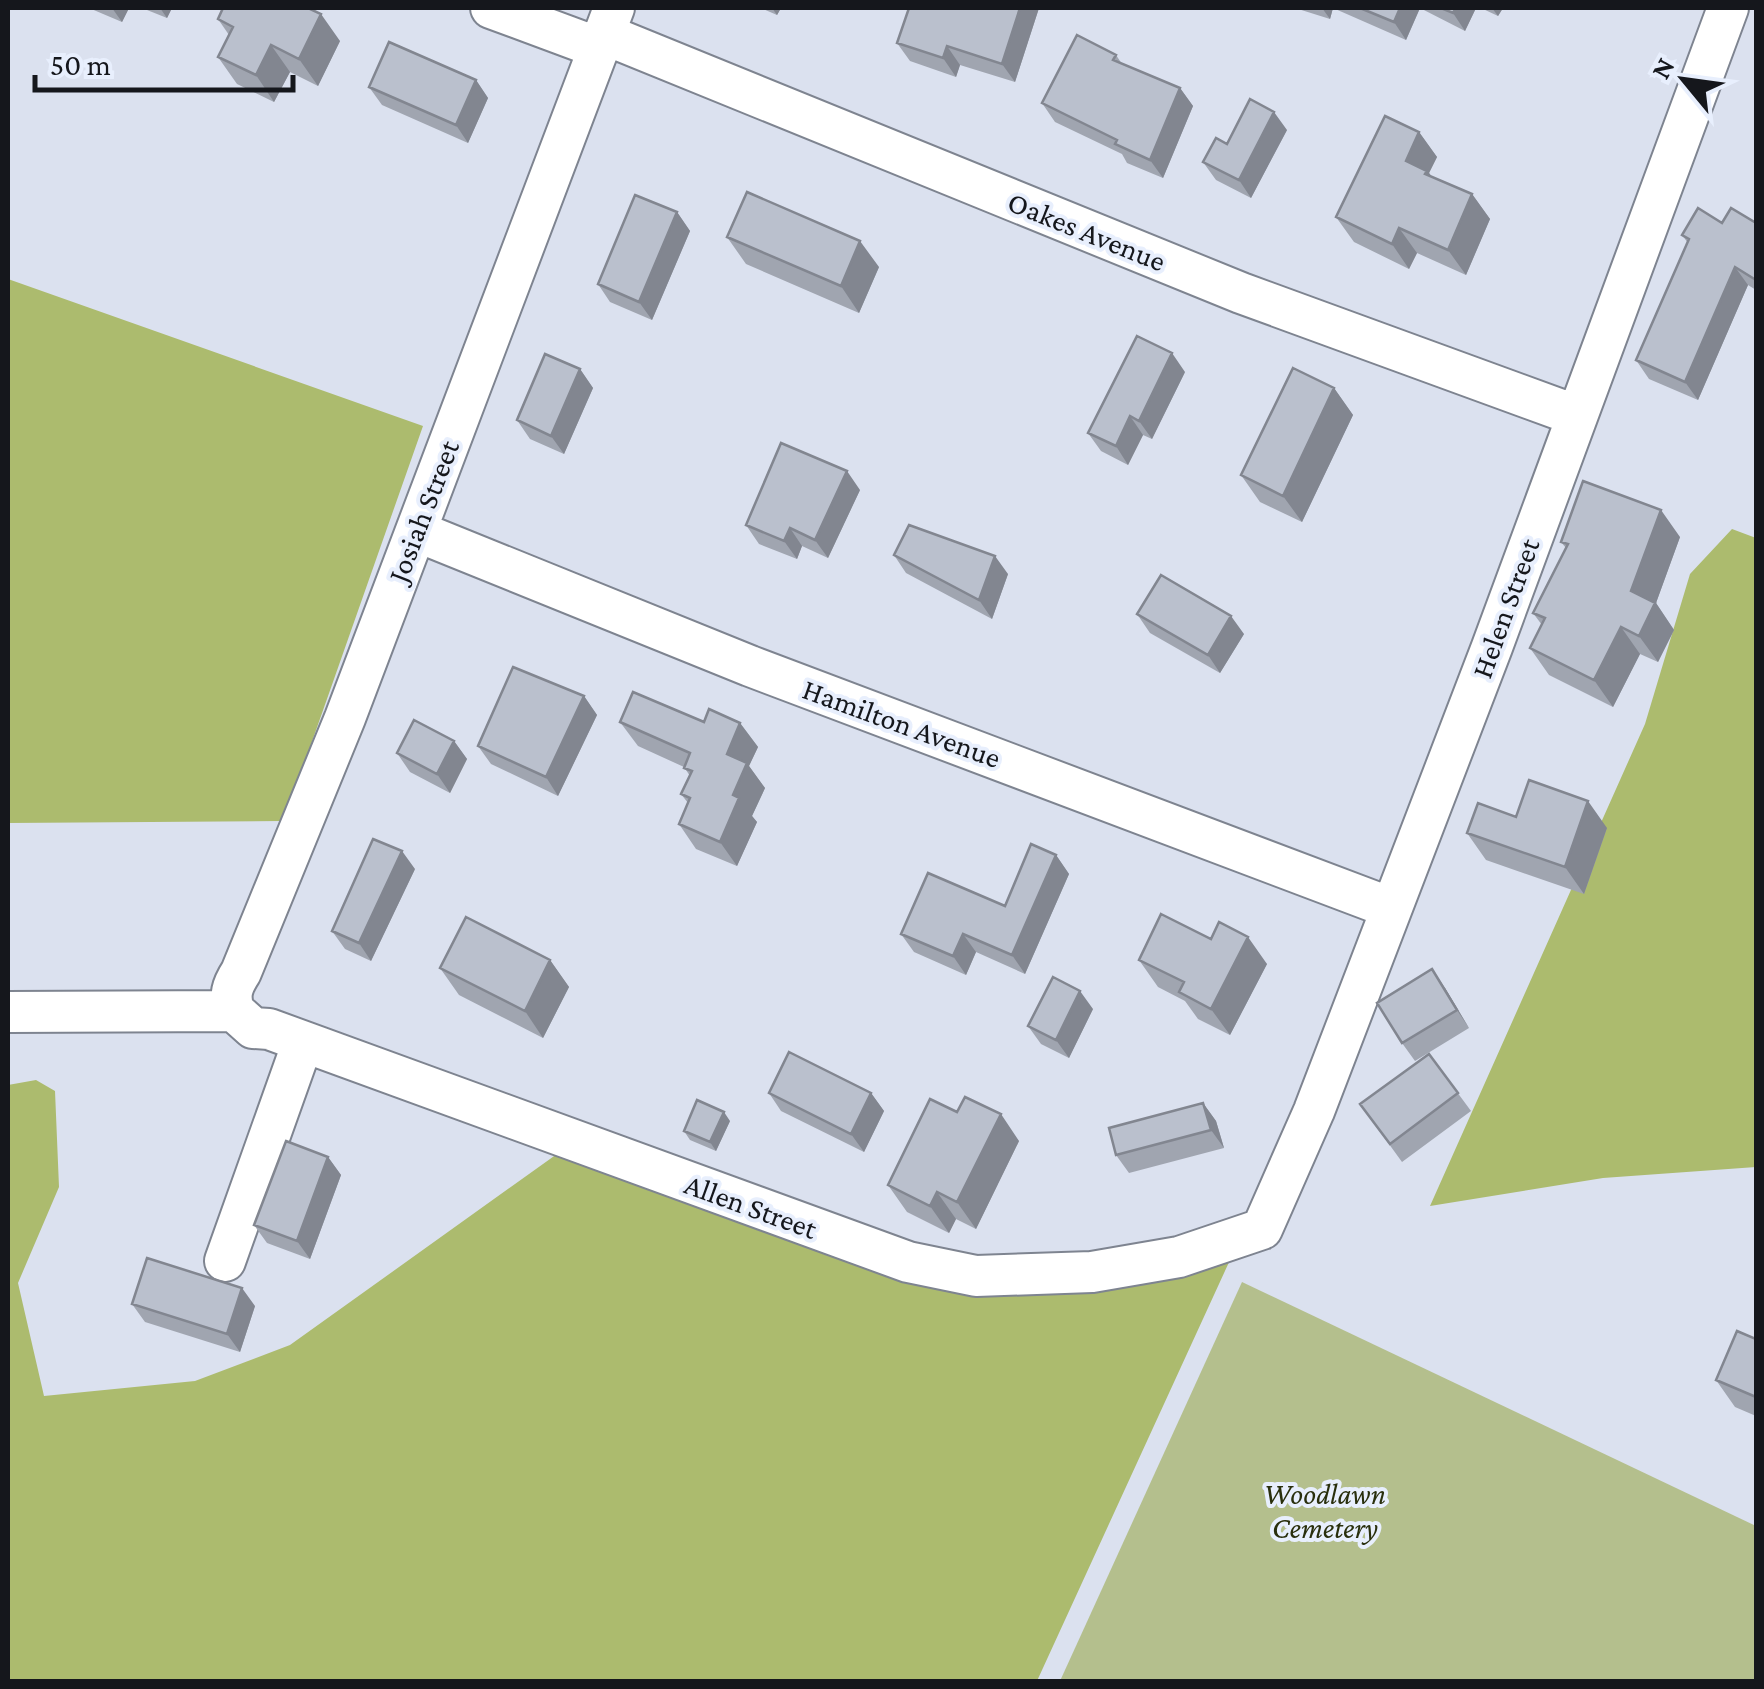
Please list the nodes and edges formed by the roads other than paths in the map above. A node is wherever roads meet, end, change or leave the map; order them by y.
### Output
1 (492, 8) edge
2 (1728, 8) edge
3 (605, 30) edge
4 (1575, 416) junction
5 (416, 531) junction
6 (1391, 908) junction
7 (234, 1011) junction
8 (8, 1012) edge
9 (303, 1042) junction
10 (1273, 1205) joint
11 (225, 1260) dead end

1 - 3 street, Oakes Avenue
2 - 4 street, Helen Street
3 - 4 street, Oakes Avenue
3 - 5 street, Josiah Street
4 - 6 street, Helen Street
5 - 6 street, Hamilton Avenue
5 - 7 street, Josiah Street
6 - 10 street, Helen Street
7 - 8 street
7 - 9 street, Allen Street
9 - 10 street, Allen Street
9 - 11 street

